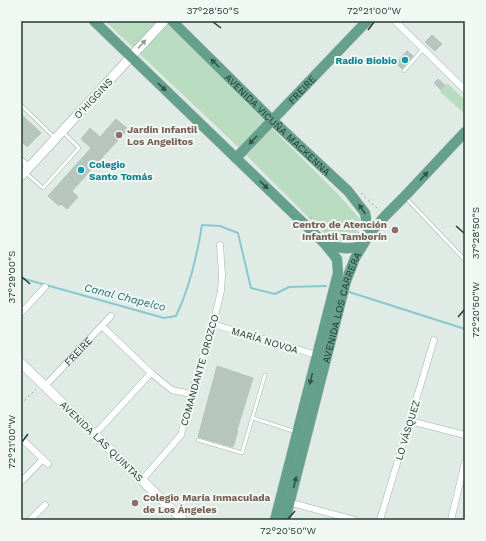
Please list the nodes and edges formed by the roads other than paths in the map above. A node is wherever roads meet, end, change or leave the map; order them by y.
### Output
1 (94, 21) edge
2 (164, 21) edge
3 (172, 21) edge
4 (367, 21) edge
5 (395, 21) edge
6 (423, 49) junction
7 (131, 57) junction
8 (404, 71) dead end
9 (465, 90) edge
10 (21, 105) edge
11 (272, 120) junction
12 (63, 131) junction
13 (465, 132) edge
14 (56, 139) junction
15 (236, 158) junction
16 (21, 160) edge
17 (25, 172) edge
18 (405, 196) junction
19 (369, 235) junction
20 (325, 244) junction
21 (220, 245) dead end
22 (361, 246) junction
23 (465, 260) edge
24 (45, 287) dead end
25 (21, 313) edge
26 (111, 316) dead end
27 (213, 324) junction
28 (102, 326) junction
29 (434, 340) dead end
30 (317, 355) junction
31 (21, 363) edge
32 (151, 373) junction
33 (265, 375) dead end
34 (43, 385) junction
35 (191, 394) junction
36 (253, 418) junction
37 (410, 421) junction
38 (297, 433) junction
39 (95, 434) junction
40 (465, 435) edge
41 (21, 438) edge
42 (198, 440) dead end
43 (465, 462) edge
44 (142, 480) junction
45 (21, 482) edge
46 (285, 501) junction
47 (45, 504) dead end
48 (30, 520) edge
49 (183, 520) edge
50 (275, 520) edge
51 (285, 520) edge
52 (355, 520) edge
53 (380, 520) edge
54 (451, 520) edge

1 - 7 main road
7 -> 2 street, O'HIGGINS
11 -> 3 main road, AVENIDA VICUÑA MACKENNA
4 - 11 main road, FREIRE
5 - 6 street
6 - 8 lane
6 - 9 street
7 - 12 street, O'HIGGINS
7 -> 15 main road
10 - 14 lane
11 -> 15 main road, FREIRE
19 -> 11 main road, AVENIDA VICUÑA MACKENNA
12 - 14 street, O'HIGGINS
12 - 17 lane
18 -> 13 main road, AVENIDA LOS CARRERA
14 - 17 street, O'HIGGINS
15 -> 20 main road
16 - 17 street
18 - 19 main road, AVENIDA LOS CARRERA
18 - 23 lane
19 - 22 main road, AVENIDA LOS CARRERA
20 - 22 main road
20 - 30 main road, AVENIDA LOS CARRERA
21 - 27 street, COMANDANTE OROZCO
46 -> 22 main road, AVENIDA LOS CARRERA
24 - 25 street
26 - 28 street, FREIRE
27 - 30 street, MARÍA NOVOA
27 - 35 street, COMANDANTE OROZCO
28 - 32 street
28 - 34 street, FREIRE
29 - 37 street, LO VÁSQUEZ
30 -> 38 main road, AVENIDA LOS CARRERA
31 - 34 street, AVENIDA LAS QUINTAS
32 - 35 street
32 - 39 street
33 - 36 lane
34 - 39 street, AVENIDA LAS QUINTAS
35 - 44 street, COMANDANTE OROZCO
36 - 38 lane
36 - 42 lane
37 - 40 street
37 - 53 street, LO VÁSQUEZ
38 - 46 main road, AVENIDA LOS CARRERA
39 - 44 street, AVENIDA LAS QUINTAS
41 - 45 street
43 - 54 street
44 - 49 street, AVENIDA LAS QUINTAS
46 - 50 main road, AVENIDA LOS CARRERA
46 - 51 main road, AVENIDA LOS CARRERA
46 - 52 street
47 - 48 street

